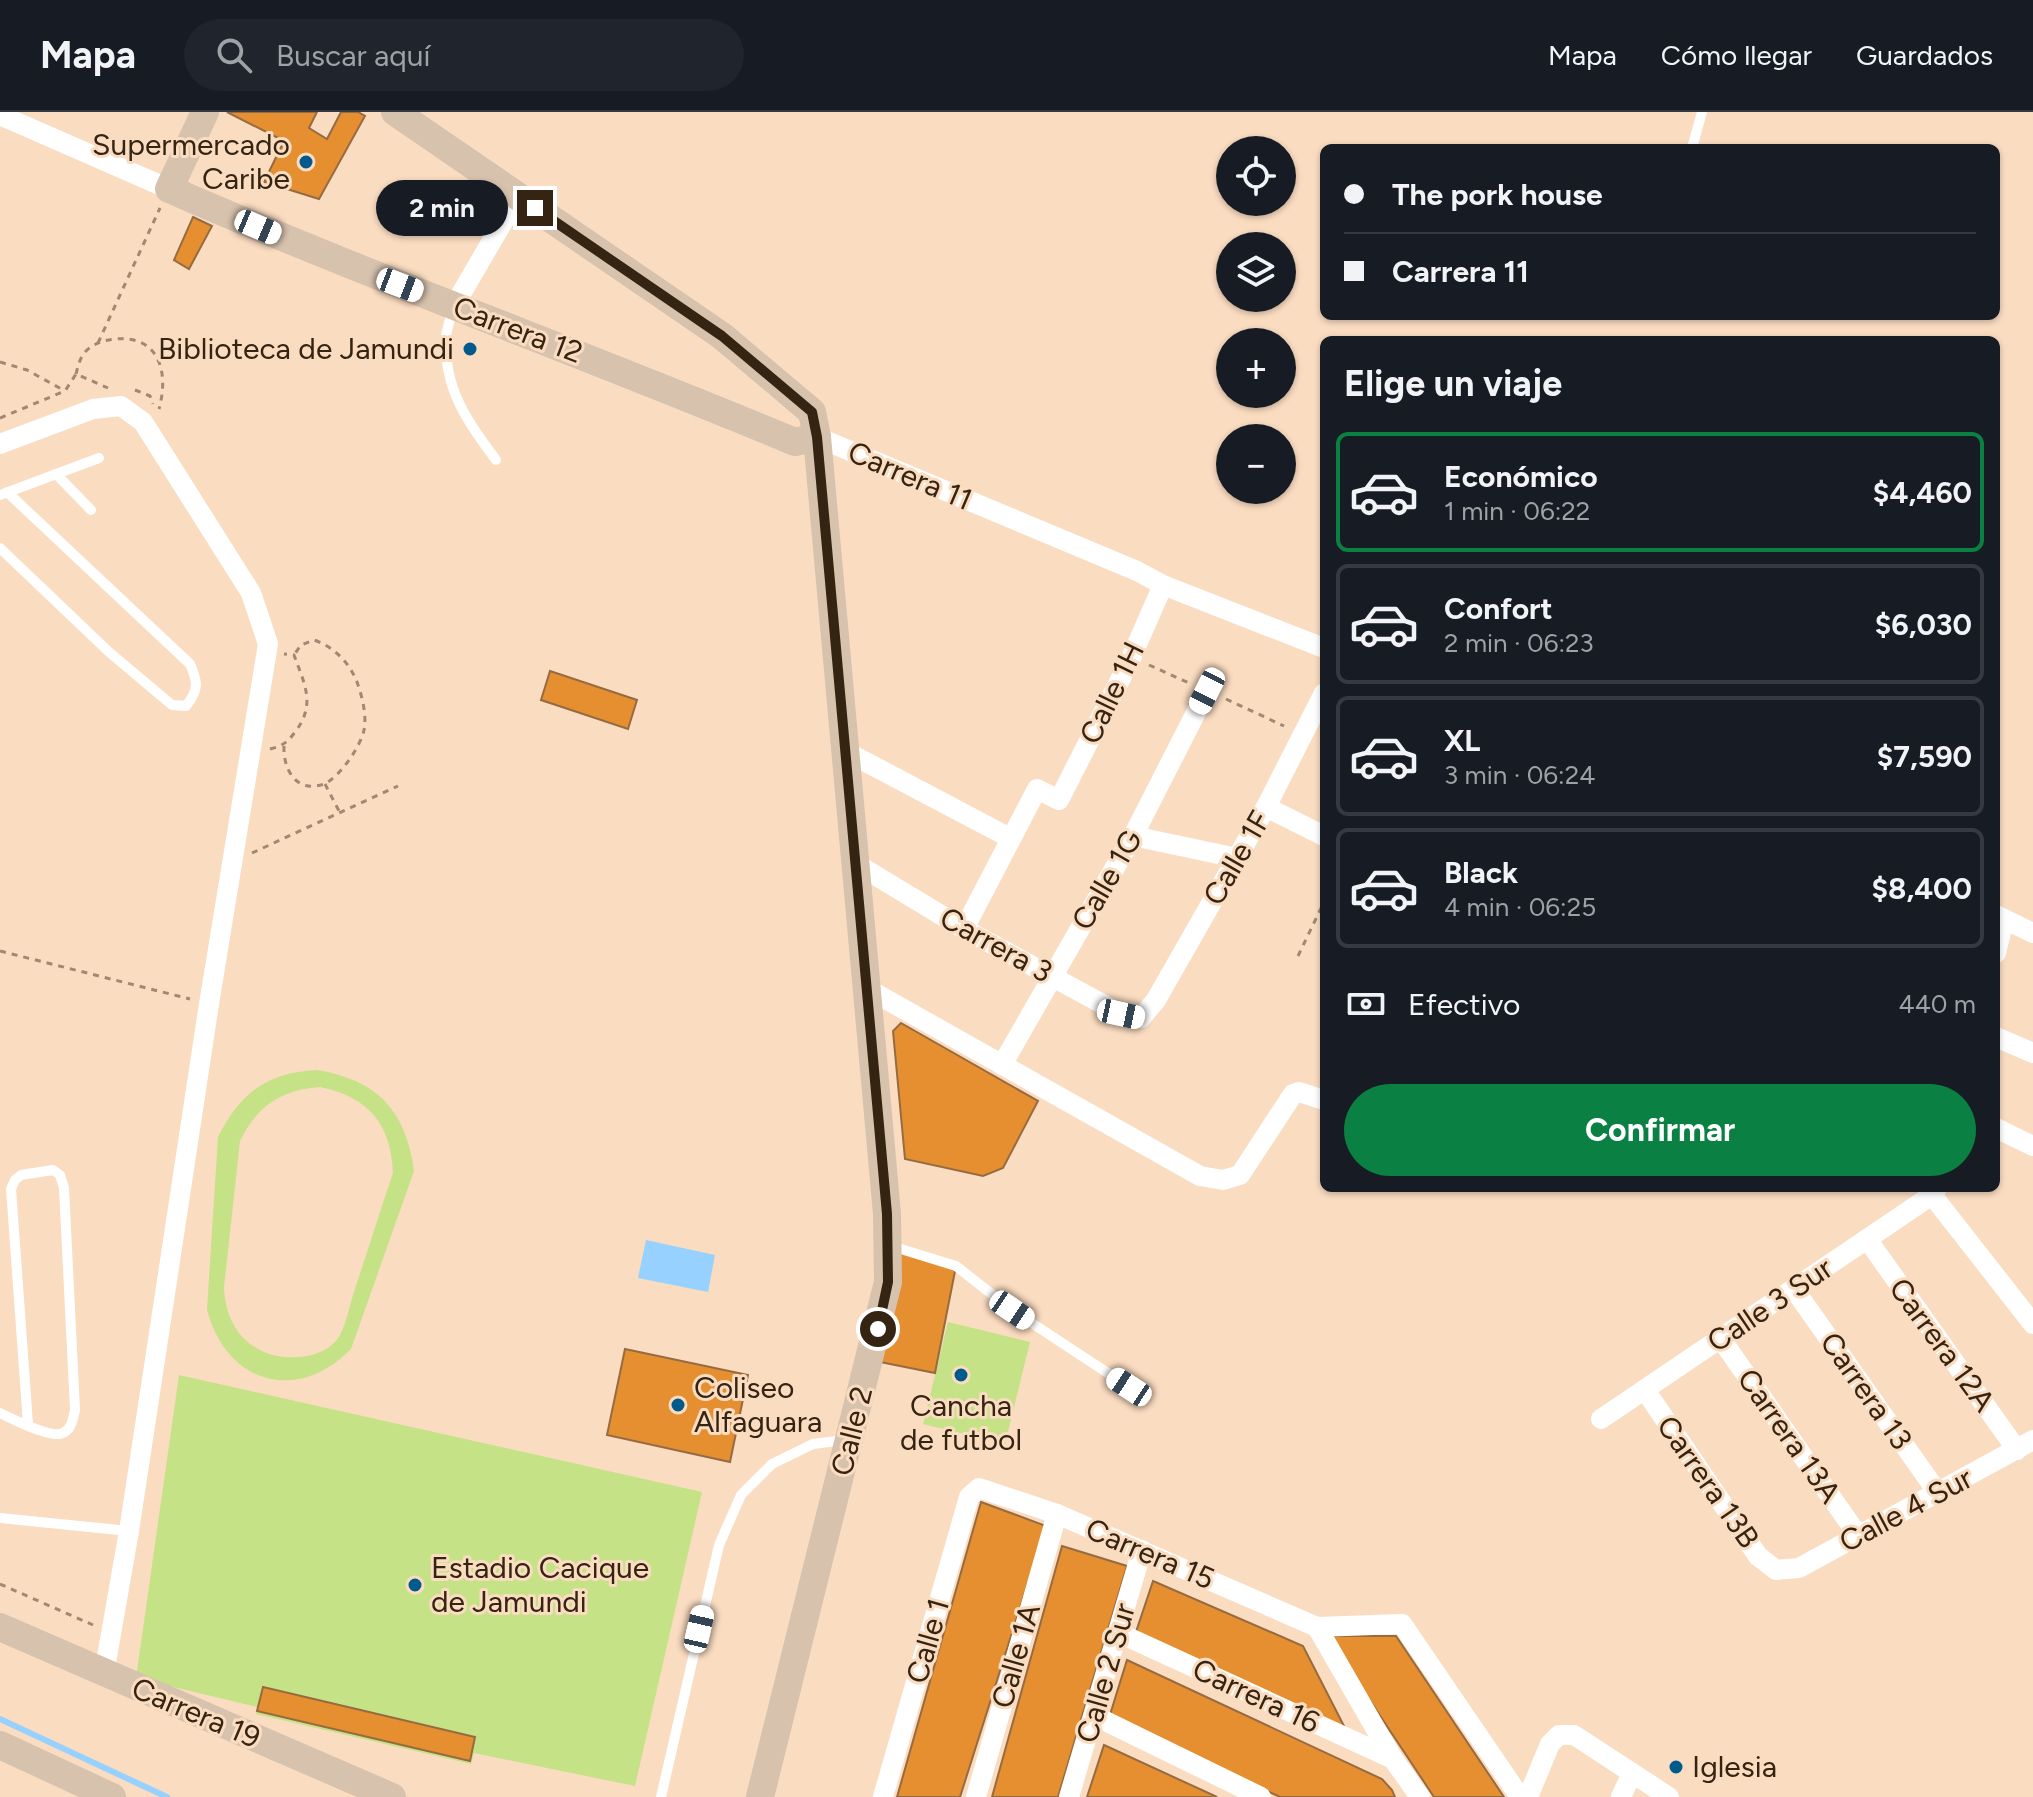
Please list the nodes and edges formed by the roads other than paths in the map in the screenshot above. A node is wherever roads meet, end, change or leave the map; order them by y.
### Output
1 (205, 112) edge
2 (395, 112) edge
3 (1702, 112) edge
4 (0, 115) edge
5 (1693, 144) edge
6 (169, 189) junction
7 (518, 196) junction
8 (454, 306) junction
9 (817, 437) junction
10 (0, 444) edge
11 (99, 458) dead end
12 (496, 460) dead end
13 (56, 474) junction
14 (3, 493) edge
15 (91, 510) dead end
16 (0, 548) edge
17 (1163, 585) junction
18 (1320, 646) edge
19 (1207, 691) road end
20 (1320, 701) edge
21 (845, 751) junction
22 (1266, 807) junction
23 (1320, 834) edge
24 (1133, 836) junction
25 (1010, 838) junction
26 (1237, 858) junction
27 (855, 863) junction
28 (2000, 917) edge
29 (964, 929) junction
30 (2033, 933) edge
31 (1053, 976) junction
32 (866, 988) junction
33 (1141, 1018) joint
34 (2000, 1039) edge
35 (2033, 1053) edge
36 (1002, 1065) junction
37 (1320, 1099) edge
38 (2000, 1130) edge
39 (2033, 1146) edge
40 (1935, 1192) edge
41 (1867, 1239) junction
42 (887, 1244) junction
43 (1794, 1289) junction
44 (2033, 1324) edge
45 (1721, 1339) junction
46 (1129, 1387) dead end
47 (1645, 1390) junction
48 (0, 1413) edge
49 (1601, 1419) dead end
50 (28, 1424) junction
51 (850, 1439) junction
52 (2025, 1445) edge
53 (979, 1488) joint
54 (1938, 1493) junction
55 (1057, 1514) junction
56 (0, 1518) edge
57 (129, 1531) junction
58 (1857, 1534) junction
59 (1142, 1550) junction
60 (1776, 1570) joint
61 (0, 1627) edge
62 (1317, 1627) junction
63 (1119, 1633) junction
64 (104, 1674) junction
65 (1095, 1716) junction
66 (0, 1745) edge
67 (1393, 1759) junction
68 (1632, 1773) junction
69 (112, 1797) edge
70 (392, 1797) edge
71 (661, 1797) edge
72 (760, 1797) edge
73 (883, 1797) edge
74 (976, 1797) edge
75 (1069, 1797) edge
76 (1261, 1797) edge
77 (1420, 1797) edge
78 (1520, 1797) edge
79 (1528, 1797) edge
80 (1621, 1797) edge
81 (1669, 1797) edge

1 - 6 main road
2 - 7 main road, Carrera 11
3 - 5 lane
4 - 6 street, Carrera 12
6 - 8 main road, Carrera 12
7 - 8 street
7 - 9 main road, Carrera 11
8 - 9 main road, Carrera 12
8 - 12 lane
9 - 17 street, Carrera 11
9 - 21 main road, Calle 2
10 - 57 street
11 - 13 lane
13 - 14 lane
13 - 15 lane
14 - 16 lane
17 - 18 street, Carrera 11
17 - 25 street, Calle 1H
19 - 24 street, Calle 1G
20 - 22 street, Calle 1F
21 - 25 street
21 - 27 main road, Calle 2
22 - 23 street
22 - 26 street, Calle 1F
24 - 26 street
24 - 31 street, Calle 1G
25 - 29 street
26 - 33 street, Calle 1F
27 - 29 street, Carrera 3
27 - 32 main road, Calle 2
28 - 30 street
29 - 31 street, Carrera 3
31 - 33 street, Carrera 3
31 - 36 street, Calle 1G
32 - 36 street
32 - 42 main road, Calle 2
34 - 35 street
36 - 37 street
38 - 39 street
40 - 41 street, Calle 3 Sur
40 - 44 street
41 - 43 street, Calle 3 Sur
41 - 52 street, Carrera 12A
42 - 46 lane
42 - 51 main road, Calle 2
43 - 45 street, Calle 3 Sur
43 - 54 street, Carrera 13
45 - 47 street, Calle 3 Sur
45 - 58 street, Carrera 13A
47 - 49 street, Calle 3 Sur
47 - 60 street, Carrera 13B
48 - 50 lane
50 - 50 lane
51 - 71 lane
51 - 72 main road, Calle 2
52 - 54 street, Calle 4 Sur
53 - 55 street, Carrera 15
53 - 73 street, Calle 1
54 - 58 street, Calle 4 Sur
55 - 59 street, Carrera 15
55 - 74 street, Calle 1A
56 - 57 lane
57 - 64 street
58 - 60 street, Calle 4 Sur
59 - 62 street, Carrera 15
59 - 63 street, Calle 2 Sur
61 - 64 main road, Carrera 19
62 - 67 street
62 - 78 street
63 - 65 street, Calle 2 Sur
63 - 67 street, Carrera 16
64 - 70 main road, Carrera 19
65 - 75 street, Calle 2 Sur
65 - 76 street
66 - 69 main road
67 - 77 street
68 - 79 street
68 - 80 street
68 - 81 street

